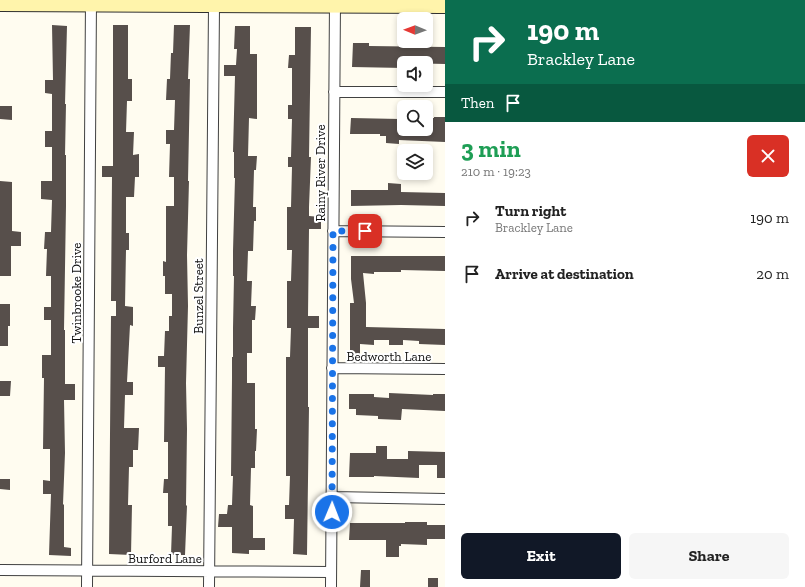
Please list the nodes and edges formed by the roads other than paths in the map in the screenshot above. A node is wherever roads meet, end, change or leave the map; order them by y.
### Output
1 (90, 2) edge
2 (335, 3) edge
3 (0, 4) edge
4 (214, 6) junction
5 (445, 6) edge
6 (334, 92) junction
7 (445, 92) edge
8 (333, 231) junction
9 (445, 232) edge
10 (332, 368) junction
11 (445, 369) edge
12 (332, 497) junction
13 (445, 499) edge
14 (0, 570) edge
15 (87, 570) junction
16 (209, 571) junction
17 (331, 572) junction
18 (87, 587) edge
19 (209, 587) edge
20 (331, 587) edge

1 - 3 main road
1 - 4 main road
1 - 15 street, Twinbrooke Drive
2 - 4 main road
2 - 5 main road
2 - 6 street, Rainy River Drive
4 - 16 street, Bunzel Street
6 - 7 street
6 - 8 street, Rainy River Drive
8 - 9 street
8 - 10 street, Rainy River Drive
10 - 11 street, Bedworth Lane
10 - 12 street, Rainy River Drive
12 - 13 street
12 - 17 street, Rainy River Drive
14 - 15 street, Burford Lane
15 - 16 street, Burford Lane
15 - 18 street, Twinbrooke Drive
16 - 17 street, Burford Lane
16 - 19 street, Bunzel Street
17 - 20 street, Rainy River Drive

